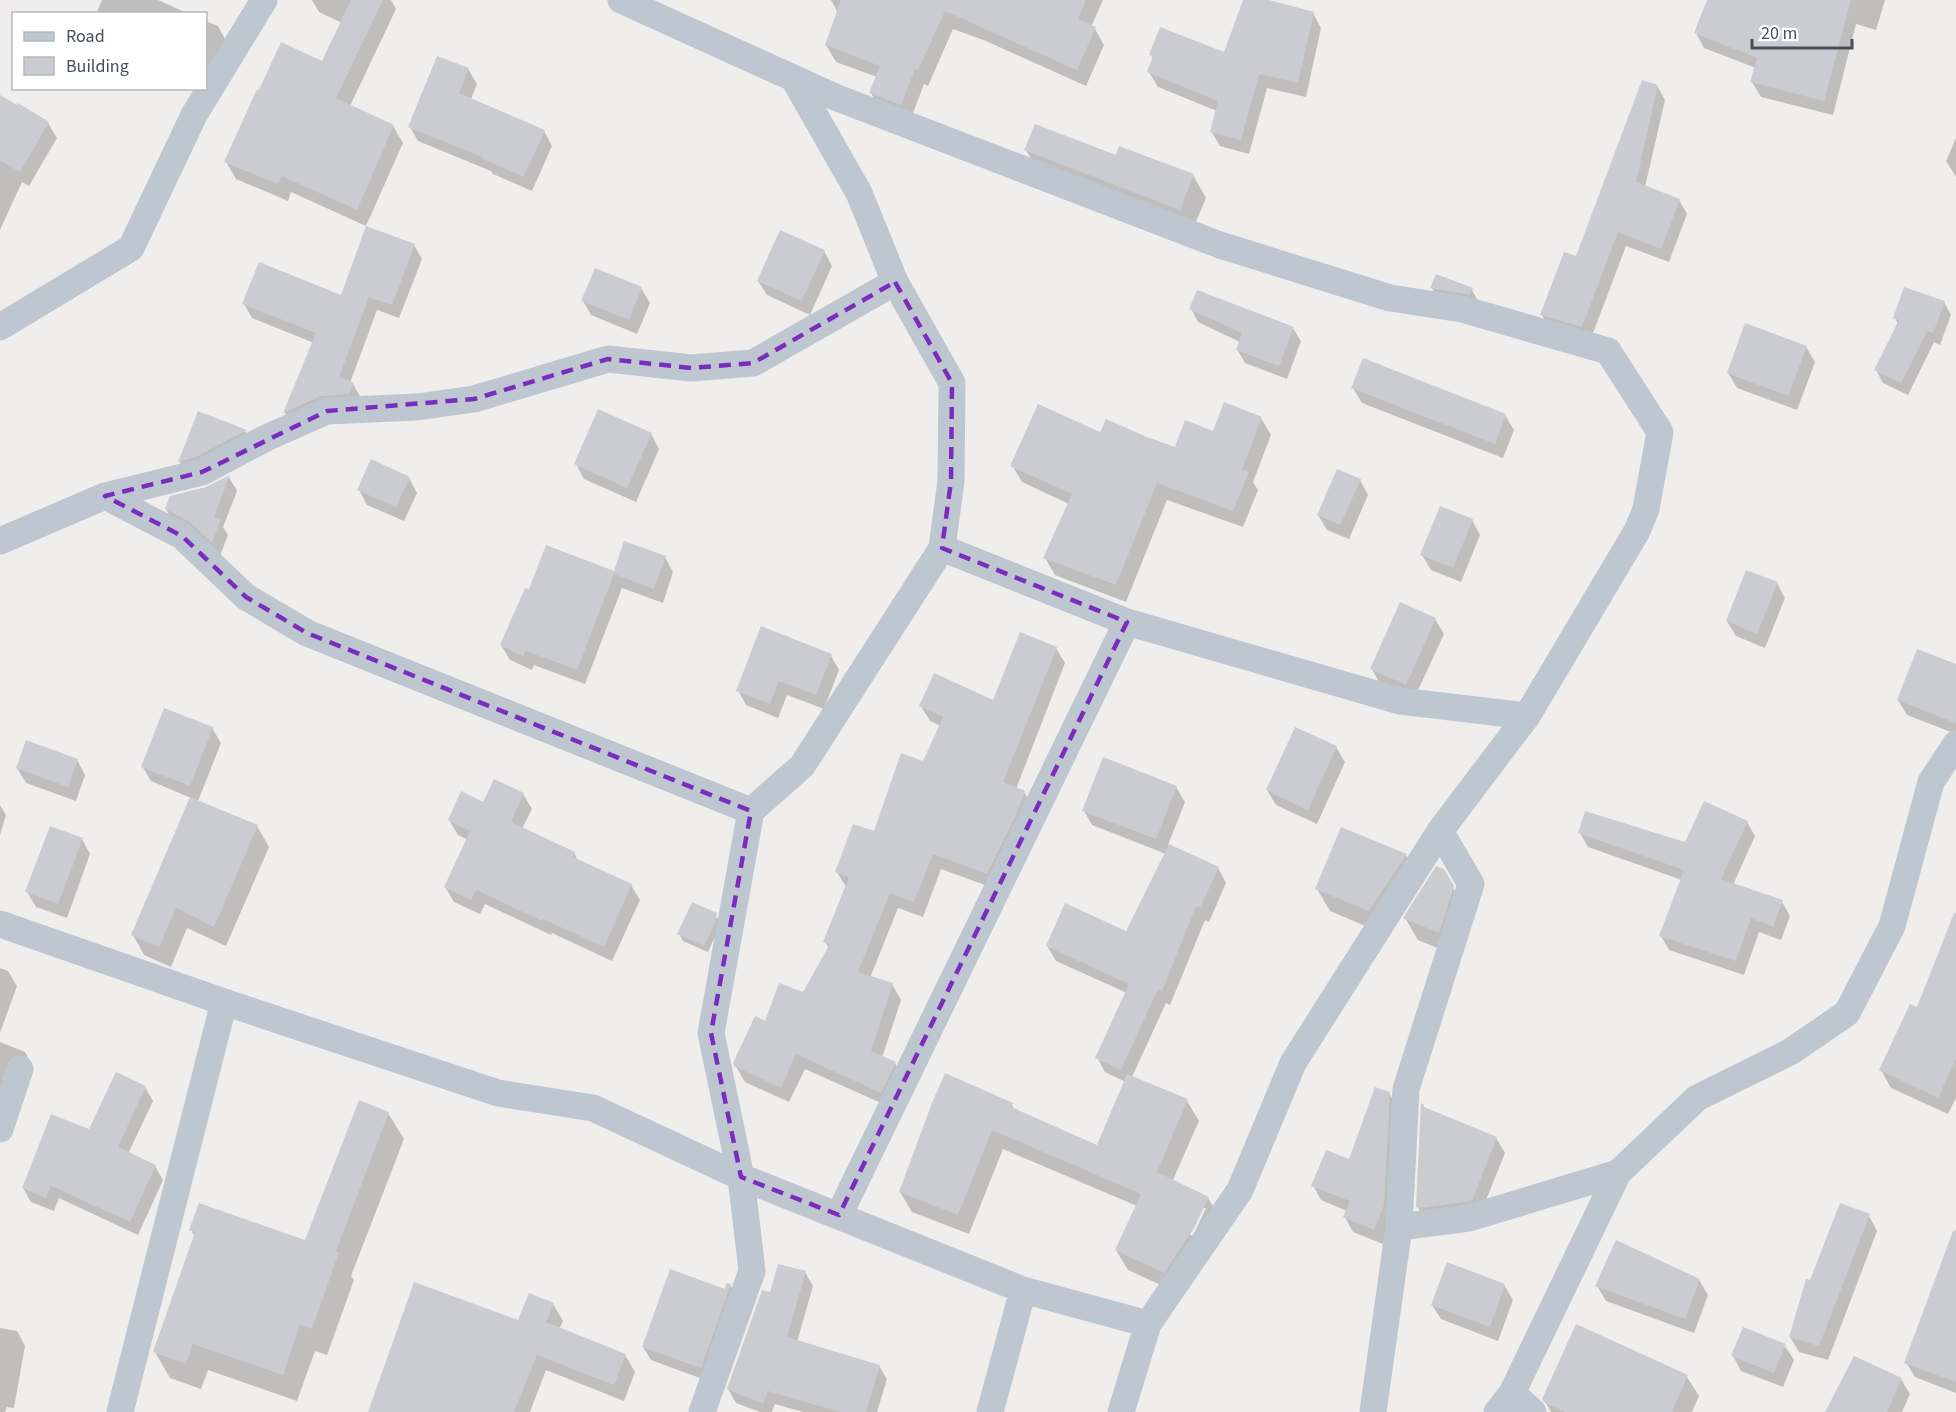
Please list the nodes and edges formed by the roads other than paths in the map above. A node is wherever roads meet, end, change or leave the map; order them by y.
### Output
1 (264, 0) edge
2 (621, 0) edge
3 (794, 79) junction
4 (895, 282) junction
5 (0, 327) edge
6 (105, 496) junction
7 (0, 541) edge
8 (942, 548) junction
9 (1127, 622) junction
10 (1527, 716) junction
11 (1956, 744) edge
12 (751, 811) junction
13 (1440, 831) junction
14 (0, 924) edge
15 (224, 1002) junction
16 (20, 1069) dead end
17 (0, 1129) edge
18 (1618, 1173) junction
19 (741, 1177) junction
20 (839, 1215) junction
21 (1399, 1227) junction
22 (1023, 1290) junction
23 (1148, 1324) junction
24 (1504, 1402) edge
25 (120, 1412) edge
26 (702, 1412) edge
27 (990, 1412) edge
28 (1120, 1412) edge
29 (1373, 1412) edge
30 (1533, 1412) edge

1 - 5 street
2 - 3 street
3 - 4 street
3 - 10 street
4 - 6 street
4 - 8 street
6 - 7 street
6 - 12 street
8 - 9 street
8 - 12 street
9 - 10 street
9 - 20 street
10 - 13 street
11 - 18 street
12 - 19 street
13 - 21 street
13 - 23 street
14 - 15 street
15 - 19 street
15 - 25 street
16 - 17 street
18 - 21 street
18 - 24 street
19 - 20 street
19 - 26 street
20 - 22 street
21 - 29 street
22 - 23 street
22 - 27 street
23 - 28 street
24 - 30 street

